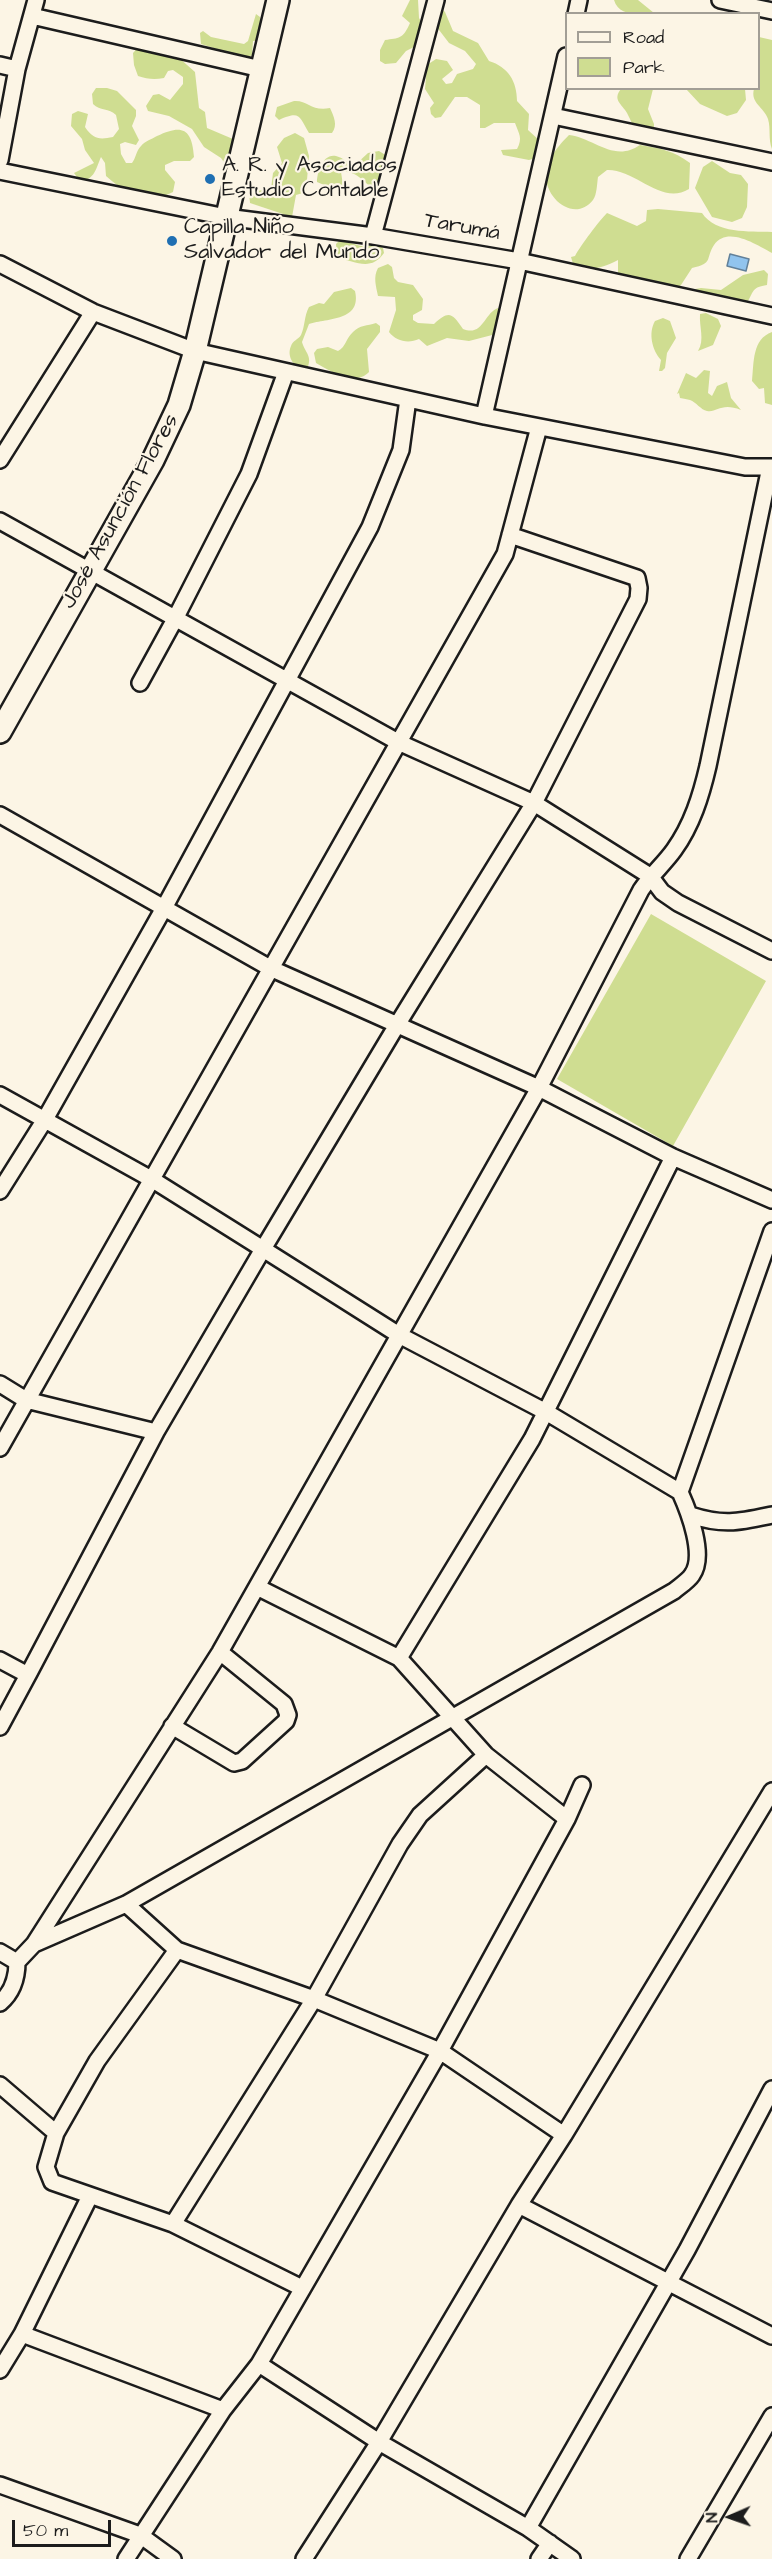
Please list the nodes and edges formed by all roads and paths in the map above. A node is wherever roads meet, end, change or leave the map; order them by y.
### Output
1 (36, 0) edge
2 (278, 0) edge
3 (436, 0) edge
4 (720, 0) edge
5 (772, 11) edge
6 (32, 16) junction
7 (0, 65) edge
8 (565, 65) edge
9 (17, 69) junction
10 (261, 69) junction
11 (553, 116) junction
12 (0, 160) edge
13 (772, 162) edge
14 (0, 171) edge
15 (226, 217) junction
16 (373, 236) junction
17 (519, 261) junction
18 (0, 264) edge
19 (93, 312) junction
20 (772, 316) edge
21 (195, 351) junction
22 (286, 372) junction
23 (408, 399) junction
24 (484, 416) junction
25 (539, 427) junction
26 (0, 460) edge
27 (771, 467) edge
28 (0, 521) edge
29 (510, 535) junction
30 (89, 572) junction
31 (176, 619) junction
32 (287, 681) junction
33 (140, 683) dead end
34 (0, 732) edge
35 (398, 742) junction
36 (534, 803) junction
37 (0, 815) edge
38 (650, 876) junction
39 (164, 908) junction
40 (772, 951) edge
41 (270, 968) junction
42 (397, 1024) junction
43 (539, 1088) junction
44 (0, 1095) edge
45 (45, 1120) junction
46 (673, 1157) junction
47 (153, 1180) junction
48 (0, 1191) edge
49 (772, 1200) edge
50 (772, 1231) edge
51 (263, 1249) junction
52 (399, 1335) junction
53 (0, 1384) edge
54 (26, 1400) junction
55 (546, 1412) junction
56 (156, 1432) junction
57 (0, 1448) edge
58 (680, 1492) junction
59 (772, 1508) edge
60 (690, 1515) junction
61 (766, 1516) edge
62 (257, 1587) junction
63 (220, 1652) junction
64 (399, 1658) junction
65 (0, 1660) edge
66 (28, 1675) junction
67 (452, 1719) junction
68 (172, 1726) junction
69 (0, 1727) edge
70 (486, 1755) junction
71 (582, 1785) dead end
72 (772, 1791) edge
73 (567, 1819) junction
74 (126, 1904) junction
75 (34, 1944) junction
76 (177, 1950) junction
77 (0, 1952) edge
78 (17, 1962) junction
79 (314, 1999) junction
80 (0, 2002) edge
81 (440, 2050) junction
82 (0, 2085) edge
83 (772, 2089) edge
84 (56, 2133) junction
85 (564, 2135) junction
86 (90, 2196) junction
87 (519, 2205) junction
88 (172, 2224) junction
89 (668, 2283) junction
90 (302, 2288) junction
91 (22, 2334) junction
92 (772, 2336) edge
93 (259, 2364) junction
94 (0, 2370) edge
95 (223, 2410) junction
96 (772, 2416) edge
97 (379, 2442) junction
98 (0, 2485) edge
99 (528, 2528) junction
100 (140, 2535) junction
101 (550, 2543) junction
102 (126, 2559) edge
103 (173, 2559) edge
104 (304, 2559) edge
105 (539, 2559) edge
106 (572, 2559) edge
107 (688, 2559) edge

1 - 6 street
2 - 10 street, José Asunción Flores
3 - 16 street
4 - 5 street
6 - 9 street
6 - 10 street
7 - 9 street
8 - 11 street
9 - 12 street
10 - 15 street, José Asunción Flores
11 - 13 street
11 - 17 street
14 - 15 street, Tarumá
15 - 16 street, Tarumá
15 - 21 street, José Asunción Flores
16 - 17 street, Tarumá
17 - 20 street, Tarumá
17 - 24 street
18 - 19 street
19 - 21 street
19 - 26 street
21 - 22 street
21 - 30 street, José Asunción Flores
22 - 23 street
22 - 31 street
23 - 24 street
23 - 32 street
24 - 25 street
25 - 27 street
25 - 29 street
27 - 38 street
28 - 30 street
29 - 35 street
29 - 36 street
30 - 31 street
30 - 34 street, José Asunción Flores
31 - 32 street
31 - 33 street
32 - 35 street
32 - 39 street
35 - 36 street
35 - 41 street
36 - 38 street
36 - 42 street
37 - 39 street
38 - 40 street
38 - 43 street
39 - 41 street
39 - 45 street
41 - 42 street
41 - 47 street
42 - 43 street
42 - 51 street
43 - 46 street
43 - 52 street
44 - 45 street
45 - 47 street
45 - 48 street
46 - 49 street
46 - 55 street
47 - 51 street
47 - 54 street
50 - 58 street
51 - 52 street
51 - 56 street
52 - 55 street
52 - 62 street
53 - 54 street
54 - 56 street
54 - 57 street
55 - 58 street
55 - 64 street
56 - 66 street
58 - 60 street
59 - 61 street
60 - 61 street
60 - 67 street
62 - 63 street
62 - 64 street
63 - 68 street
63 - 68 street
64 - 67 street
65 - 66 street
66 - 69 street
67 - 70 street
67 - 74 street
68 - 75 street
70 - 73 street
70 - 79 street
71 - 73 street
72 - 85 street
73 - 81 street
74 - 75 street
74 - 76 street
75 - 78 street
76 - 79 street
76 - 84 street
77 - 78 street
78 - 80 street
79 - 81 street
79 - 88 street
81 - 85 street
81 - 90 street
82 - 84 street
83 - 89 street
84 - 86 street
85 - 87 street
86 - 88 street
86 - 91 street
87 - 89 street
87 - 97 street
88 - 90 street
89 - 92 street
89 - 99 street
90 - 93 street
91 - 94 street
91 - 95 street
93 - 95 street
93 - 97 street
95 - 100 street
96 - 107 street
97 - 99 street
97 - 104 street
98 - 100 street
99 - 101 street
100 - 102 street
100 - 103 street
101 - 105 street
101 - 106 street

